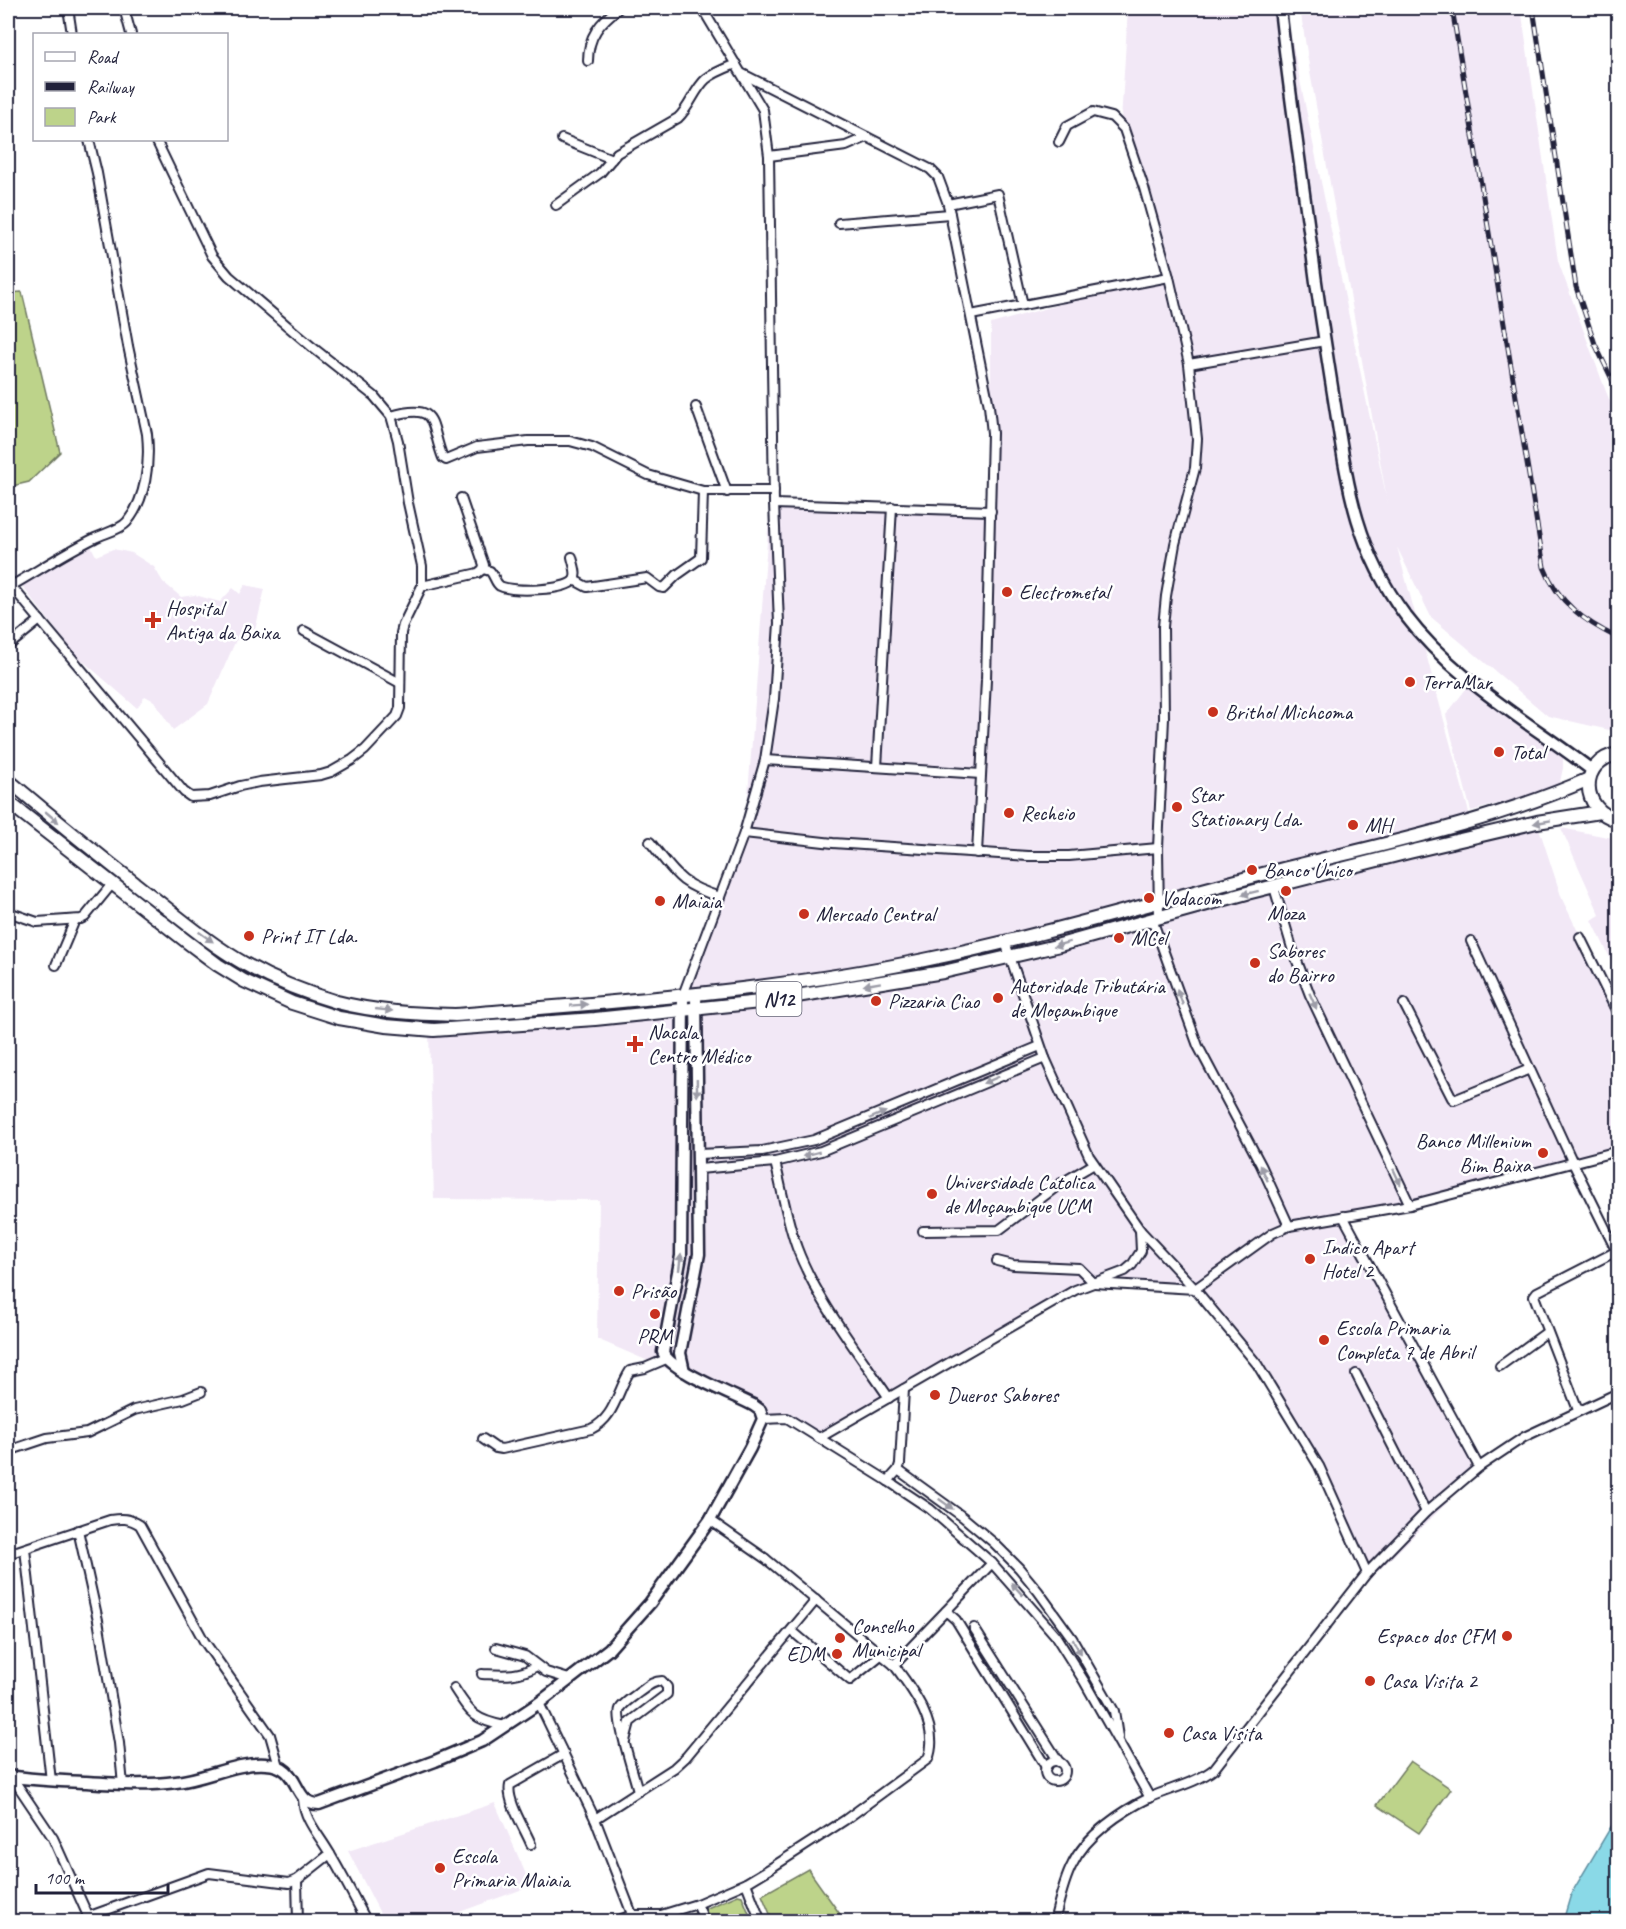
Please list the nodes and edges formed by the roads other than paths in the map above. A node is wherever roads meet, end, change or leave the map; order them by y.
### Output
1 (68, 8) edge
2 (124, 8) edge
3 (619, 8) edge
4 (702, 8) edge
5 (1280, 8) edge
6 (72, 33) edge
7 (131, 33) edge
8 (588, 61) dead end
9 (736, 64) junction
10 (741, 73) junction
11 (867, 137) junction
12 (562, 139) dead end
13 (89, 141) edge
14 (156, 141) edge
15 (1059, 142) dead end
16 (769, 156) junction
17 (612, 159) junction
18 (948, 204) junction
19 (556, 206) dead end
20 (950, 214) junction
21 (839, 223) dead end
22 (1169, 277) junction
23 (1023, 305) junction
24 (971, 315) junction
25 (1324, 341) junction
26 (1189, 364) junction
27 (696, 407) dead end
28 (391, 416) junction
29 (703, 491) junction
30 (774, 491) junction
31 (727, 492) junction
32 (460, 498) dead end
33 (774, 504) junction
34 (892, 507) junction
35 (991, 511) junction
36 (573, 557) dead end
37 (483, 569) junction
38 (574, 580) junction
39 (9, 584) edge
40 (422, 586) junction
41 (40, 620) junction
42 (304, 631) dead end
43 (8, 646) edge
44 (400, 683) junction
45 (1618, 754) edge
46 (765, 760) junction
47 (877, 767) junction
48 (981, 774) junction
49 (1591, 775) junction
50 (8, 780) edge
51 (8, 802) edge
52 (1600, 812) junction
53 (1618, 820) edge
54 (744, 833) junction
55 (1406, 838) junction
56 (650, 842) dead end
57 (1158, 848) junction
58 (1409, 852) junction
59 (977, 854) junction
60 (112, 884) junction
61 (1274, 887) junction
62 (720, 897) junction
63 (1158, 902) junction
64 (8, 912) edge
65 (1155, 918) junction
66 (75, 920) junction
67 (1580, 937) dead end
68 (1471, 941) dead end
69 (1005, 942) junction
70 (1010, 957) junction
71 (56, 965) dead end
72 (692, 972) junction
73 (696, 994) junction
74 (683, 995) junction
75 (1404, 1004) dead end
76 (696, 1009) junction
77 (683, 1010) junction
78 (1618, 1014) edge
79 (1040, 1046) junction
80 (1045, 1058) junction
81 (1530, 1069) junction
82 (1618, 1151) edge
83 (699, 1154) junction
84 (775, 1162) junction
85 (1573, 1163) junction
86 (1094, 1164) junction
87 (699, 1169) junction
88 (1410, 1205) junction
89 (1343, 1216) junction
90 (1289, 1226) junction
91 (1140, 1230) junction
92 (923, 1231) dead end
93 (1618, 1252) edge
94 (997, 1261) dead end
95 (1094, 1283) junction
96 (1195, 1289) junction
97 (1547, 1332) junction
98 (666, 1359) junction
99 (1500, 1366) dead end
100 (684, 1371) junction
101 (1356, 1374) dead end
102 (904, 1389) junction
103 (201, 1392) dead end
104 (1618, 1393) edge
105 (889, 1398) junction
106 (1578, 1410) junction
107 (763, 1419) junction
108 (819, 1438) junction
109 (483, 1439) dead end
110 (8, 1450) edge
111 (1479, 1467) junction
112 (898, 1470) junction
113 (888, 1481) junction
114 (1426, 1512) junction
115 (710, 1520) junction
116 (78, 1530) junction
117 (25, 1549) junction
118 (8, 1554) edge
119 (992, 1563) junction
120 (1367, 1573) junction
121 (816, 1600) junction
122 (946, 1611) junction
123 (974, 1628) dead end
124 (792, 1631) junction
125 (496, 1648) dead end
126 (882, 1654) junction
127 (894, 1665) junction
128 (537, 1666) junction
129 (482, 1674) dead end
130 (569, 1680) junction
131 (454, 1688) dead end
132 (539, 1703) junction
133 (507, 1726) junction
134 (625, 1742) junction
135 (1119, 1742) junction
136 (564, 1754) junction
137 (1059, 1762) junction
138 (279, 1766) junction
139 (1046, 1767) junction
140 (10, 1777) edge
141 (51, 1780) junction
142 (123, 1785) junction
143 (638, 1791) junction
144 (1150, 1798) junction
145 (303, 1799) junction
146 (595, 1820) junction
147 (531, 1844) dead end
148 (330, 1854) junction
149 (297, 1880) junction
150 (746, 1883) junction
151 (697, 1904) junction
152 (661, 1915) junction
153 (634, 1918) edge
154 (91, 1919) edge
155 (298, 1922) edge
156 (367, 1922) edge
157 (614, 1922) edge
158 (652, 1922) edge
159 (705, 1922) edge
160 (760, 1922) edge
161 (1054, 1922) edge

1 - 6 street
2 - 7 street
3 - 8 street
4 - 9 street
5 - 25 street
9 - 10 street
9 - 17 street
10 - 11 street
10 - 16 street
11 - 16 street
11 - 18 street
12 - 17 street
13 - 39 street
14 - 28 street
15 - 22 street
16 - 30 street
17 - 19 street
18 - 20 street
18 - 23 street
20 - 21 street
20 - 24 street
22 - 23 street
22 - 26 street
23 - 24 street
24 - 35 street
25 - 26 street
25 - 49 street
26 - 57 street
27 - 31 street
28 - 29 street
28 - 40 street
29 - 31 street
29 - 38 street
30 - 31 street
30 - 33 street
32 - 37 street
33 - 34 street
33 - 46 street
34 - 35 street
34 - 47 street
35 - 48 street
36 - 38 street
37 - 38 street
37 - 40 street
39 - 41 street
40 - 44 street
41 - 43 street
41 - 44 street
42 - 44 street
45 - 49 main road
46 - 47 street
46 - 54 street
47 - 48 street
48 - 59 street
49 - 52 main road
49 - 55 main road, N12
50 -> 74 main road, N12
51 - 60 main road, N12
52 - 53 main road
52 -> 58 main road, N12
54 - 59 street
54 - 62 street
55 - 58 main road
55 - 63 main road, N12
56 - 62 street
57 - 59 street
57 - 63 street
58 - 61 main road, N12
60 - 66 street
60 - 77 main road, N12
61 -> 65 main road, N12
61 -> 88 street
62 - 72 street
63 - 65 street
63 - 69 main road, N12
64 - 66 street
65 -> 70 main road, N12
90 -> 65 street
66 - 71 street
67 - 78 street
68 - 81 street
69 - 70 street
69 - 73 main road, N12
70 -> 76 main road, N12
70 - 79 street
72 - 73 street
72 - 74 street
73 - 74 main road, N12
73 - 76 street
74 - 77 street
75 - 81 street
76 - 77 main road, N12
76 -> 83 street
98 -> 77 street
79 - 80 street
83 -> 79 street
80 -> 84 street
80 - 86 street
81 - 85 street
82 - 85 street
83 - 87 street
84 - 87 street
84 - 105 street
85 - 88 street
85 - 93 street
86 - 91 street
86 - 92 street
87 - 100 street
88 - 89 street
89 - 90 street
89 - 111 street
90 - 96 street
91 - 95 street
91 - 96 street
93 - 97 street
94 - 95 street
95 - 96 street
95 - 102 street
96 - 120 street
97 - 99 street
97 - 106 street
98 - 100 street
98 - 109 street
100 - 107 street
101 - 114 street
102 - 105 street
102 - 112 street
103 - 110 street
104 - 106 street
105 - 108 street
106 - 111 street
107 - 108 street
107 - 115 street
108 - 113 street
111 - 114 street
112 - 113 street
112 -> 135 street
113 - 119 street
114 - 120 street
115 - 121 street
115 - 130 street
116 - 117 street
116 - 138 street
116 - 142 street
117 - 118 street
117 - 141 street
119 - 122 street
135 -> 119 street
120 - 144 street
121 - 124 street
121 - 126 street
122 - 127 street
122 - 139 street
123 - 137 street
124 - 126 street
124 - 143 street
125 - 128 street
126 - 127 street
127 - 150 street
128 - 129 street
128 - 130 street
130 - 132 street
131 - 133 street
132 - 133 street
132 - 136 street
133 - 145 street
134 - 134 street
134 - 143 street
135 - 144 street
136 - 146 street
136 - 147 street
137 - 139 street
137 - 139 street
138 - 142 street
138 - 145 street
140 - 141 street
140 - 154 street
141 - 142 street
143 - 146 street
144 - 161 street
145 - 148 street
146 - 153 street
148 - 149 street
148 - 156 street
149 - 154 street
149 - 155 street
150 - 151 street
150 - 160 street
151 - 152 street
151 - 159 street
152 - 153 street
152 - 158 street
153 - 157 street

